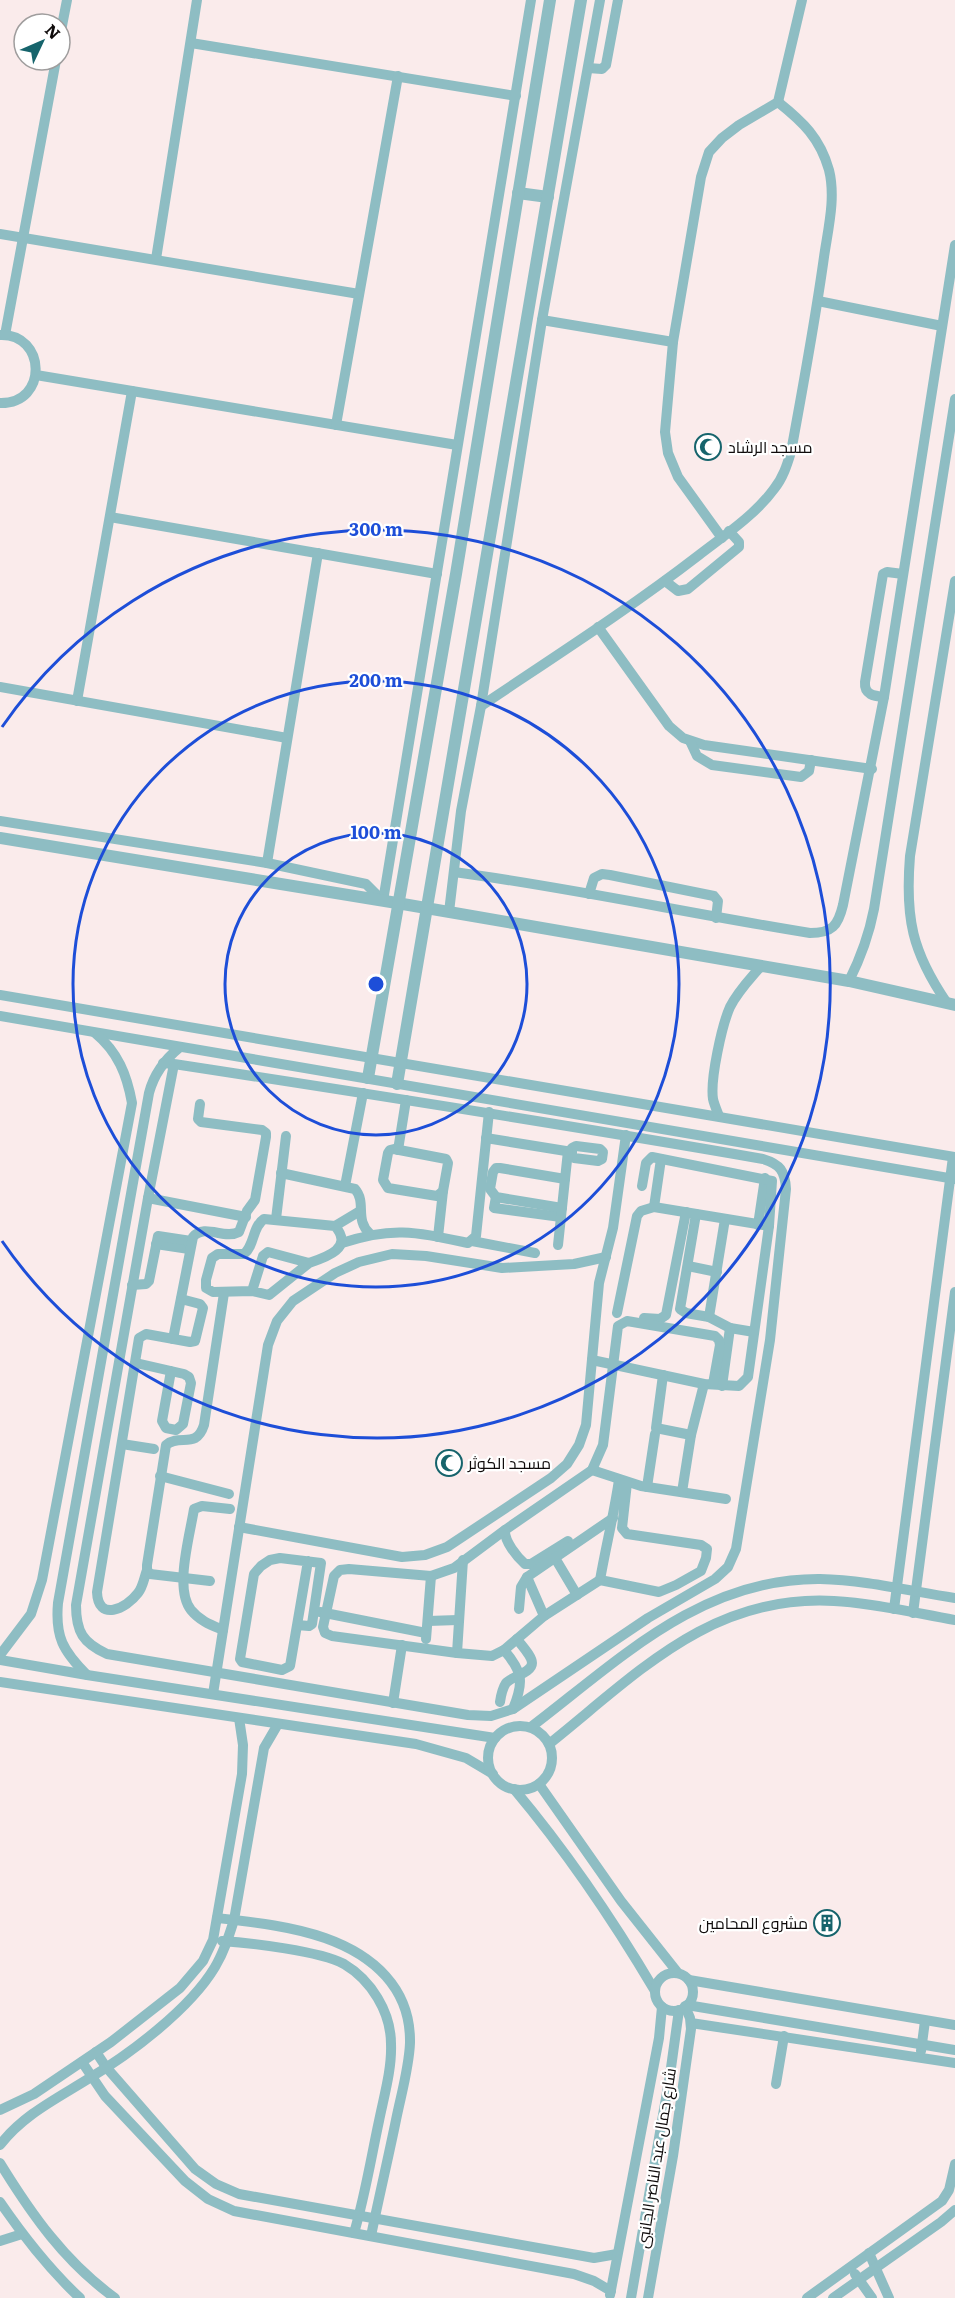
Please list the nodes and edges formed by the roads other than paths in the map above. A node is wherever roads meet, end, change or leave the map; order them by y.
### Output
1 (197, 0) edge
2 (531, 0) edge
3 (550, 0) edge
4 (580, 0) edge
5 (600, 0) edge
6 (618, 0) edge
7 (802, 0) edge
8 (191, 43) junction
9 (588, 68) junction
10 (54, 72) edge
11 (398, 76) junction
12 (516, 96) junction
13 (778, 102) junction
14 (518, 193) junction
15 (548, 197) junction
16 (0, 234) edge
17 (23, 238) junction
18 (955, 244) edge
19 (156, 259) junction
20 (359, 294) junction
21 (818, 301) junction
22 (542, 320) junction
23 (942, 326) junction
24 (2, 335) edge
25 (673, 342) junction
26 (36, 375) junction
27 (132, 391) junction
28 (955, 399) edge
29 (0, 404) edge
30 (336, 425) junction
31 (456, 445) junction
32 (110, 517) junction
33 (725, 534) junction
34 (318, 553) junction
35 (437, 574) junction
36 (903, 574) junction
37 (665, 581) junction
38 (955, 581) edge
39 (598, 627) junction
40 (0, 687) edge
41 (884, 698) junction
42 (77, 701) junction
43 (481, 706) junction
44 (287, 738) junction
45 (690, 741) junction
46 (811, 760) junction
47 (872, 769) junction
48 (0, 821) edge
49 (0, 838) edge
50 (267, 863) junction
51 (454, 872) junction
52 (589, 894) junction
53 (383, 901) junction
54 (397, 903) junction
55 (428, 909) junction
56 (449, 912) junction
57 (716, 918) junction
58 (761, 966) junction
59 (849, 981) junction
60 (0, 995) edge
61 (951, 1004) edge
62 (0, 1016) edge
63 (93, 1031) junction
64 (180, 1047) junction
65 (371, 1058) junction
66 (400, 1062) junction
67 (168, 1063) junction
68 (368, 1078) junction
69 (397, 1084) junction
70 (363, 1093) junction
71 (406, 1100) junction
72 (132, 1103) junction
73 (200, 1104) dead end
74 (147, 1106) junction
75 (489, 1112) junction
76 (719, 1116) junction
77 (626, 1135) junction
78 (286, 1136) dead end
79 (486, 1138) junction
80 (398, 1150) junction
81 (954, 1157) edge
82 (661, 1159) junction
83 (281, 1173) junction
84 (565, 1179) junction
85 (953, 1179) edge
86 (345, 1186) junction
87 (642, 1186) dead end
88 (444, 1191) junction
89 (148, 1198) junction
90 (654, 1207) junction
91 (207, 1210) junction
92 (360, 1211) junction
93 (561, 1213) junction
94 (691, 1213) junction
95 (246, 1217) junction
96 (276, 1219) junction
97 (725, 1219) junction
98 (335, 1226) junction
99 (764, 1226) junction
100 (203, 1231) junction
101 (370, 1234) junction
102 (438, 1237) junction
103 (472, 1241) junction
104 (342, 1243) junction
105 (190, 1245) junction
106 (558, 1245) dead end
107 (248, 1251) junction
108 (536, 1253) dead end
109 (263, 1257) junction
110 (606, 1257) junction
111 (309, 1263) junction
112 (687, 1266) junction
113 (717, 1272) junction
114 (132, 1285) junction
115 (252, 1291) junction
116 (955, 1292) edge
117 (224, 1293) junction
118 (181, 1299) junction
119 (597, 1310) junction
120 (617, 1313) junction
121 (709, 1317) junction
122 (730, 1328) junction
123 (754, 1332) junction
124 (173, 1339) junction
125 (592, 1360) junction
126 (136, 1363) junction
127 (613, 1364) junction
128 (171, 1371) junction
129 (660, 1374) junction
130 (713, 1385) junction
131 (691, 1435) junction
132 (122, 1444) junction
133 (154, 1449) dead end
134 (592, 1470) junction
135 (160, 1476) junction
136 (623, 1482) junction
137 (644, 1487) junction
138 (682, 1492) junction
139 (229, 1494) dead end
140 (726, 1499) dead end
141 (230, 1509) dead end
142 (614, 1518) junction
143 (239, 1527) junction
144 (505, 1530) junction
145 (568, 1541) dead end
146 (555, 1558) junction
147 (463, 1560) junction
148 (308, 1561) junction
149 (147, 1570) junction
150 (431, 1576) junction
151 (526, 1577) junction
152 (183, 1578) junction
153 (600, 1580) junction
154 (210, 1581) dead end
155 (897, 1588) junction
156 (916, 1592) junction
157 (577, 1595) junction
158 (955, 1598) edge
159 (519, 1609) dead end
160 (894, 1610) junction
161 (314, 1611) junction
162 (326, 1613) junction
163 (913, 1613) junction
164 (544, 1616) junction
165 (459, 1620) junction
166 (955, 1620) edge
167 (428, 1621) junction
168 (297, 1625) junction
169 (223, 1630) junction
170 (426, 1633) junction
171 (517, 1639) junction
172 (402, 1645) junction
173 (425, 1648) junction
174 (504, 1650) junction
175 (457, 1653) junction
176 (0, 1655) edge
177 (0, 1660) edge
178 (216, 1674) junction
179 (87, 1675) junction
180 (519, 1675) junction
181 (0, 1682) edge
182 (213, 1694) junction
183 (500, 1702) dead end
184 (393, 1703) junction
185 (513, 1709) junction
186 (239, 1718) junction
187 (278, 1724) junction
188 (531, 1727) junction
189 (495, 1738) junction
190 (549, 1744) junction
191 (493, 1774) junction
192 (538, 1784) junction
193 (514, 1789) junction
194 (217, 1918) junction
195 (234, 1920) junction
196 (213, 1940) junction
197 (228, 1941) junction
198 (678, 1973) junction
199 (689, 1980) junction
200 (655, 1991) junction
201 (662, 2007) junction
202 (684, 2007) junction
203 (925, 2021) junction
204 (691, 2023) junction
205 (955, 2025) edge
206 (784, 2036) junction
207 (922, 2044) junction
208 (955, 2050) edge
209 (96, 2052) junction
210 (920, 2057) junction
211 (82, 2062) junction
212 (955, 2062) edge
213 (106, 2067) junction
214 (91, 2077) junction
215 (776, 2084) dead end
216 (0, 2110) edge
217 (0, 2145) edge
218 (0, 2163) edge
219 (955, 2164) edge
220 (0, 2202) edge
221 (955, 2210) edge
222 (359, 2216) junction
223 (375, 2217) junction
224 (354, 2233) junction
225 (22, 2234) junction
226 (371, 2236) junction
227 (0, 2241) edge
228 (869, 2253) junction
229 (617, 2254) junction
230 (850, 2266) junction
231 (875, 2268) junction
232 (859, 2279) junction
233 (610, 2294) edge
234 (80, 2298) edge
235 (115, 2298) edge
236 (633, 2298) edge
237 (648, 2298) edge
238 (807, 2298) edge
239 (834, 2298) edge
240 (872, 2298) edge
241 (890, 2298) edge

1 - 8 street
2 - 12 street
3 - 14 street
4 - 15 street
5 - 9 street
6 - 9 street
7 - 13 street
8 - 11 street
8 - 19 street
9 - 22 street
10 - 17 street
11 - 12 street
11 - 20 street
12 - 31 street
13 - 21 street
13 - 25 street
14 - 15 street
14 - 54 street
15 - 55 street
16 - 17 street
17 - 19 street
17 - 24 street
18 - 23 street
19 - 20 street
20 - 30 street
21 - 23 street
21 - 33 street
22 - 25 street
22 - 43 street
23 - 36 street
24 - 26 street
25 - 33 street
26 - 27 street
26 - 29 street
27 - 30 street
27 - 32 street
28 - 59 street
30 - 31 street
31 - 35 street
32 - 34 street
32 - 42 street
33 - 37 street
33 - 37 street
34 - 35 street
34 - 44 street
35 - 53 street
36 - 41 street
36 - 41 street
37 - 39 street
38 - 61 street
39 - 43 street
39 - 45 street
40 - 42 street
41 - 47 street
42 - 44 street
43 - 51 street
44 - 50 street
45 - 46 street
45 - 46 street
46 - 47 street
47 - 57 street
48 - 50 street
49 - 53 street
50 - 53 street
51 - 52 street
51 - 56 street
52 - 57 street
52 - 57 street
53 - 54 street
54 - 55 street
54 - 65 street
55 - 56 street
55 - 66 street
56 - 58 street
58 - 59 street
58 - 76 street
59 - 61 street
60 - 65 street
62 - 63 street
63 - 64 street
63 - 72 street
64 - 67 street
64 - 68 street
65 - 66 street
65 - 68 street
66 - 69 street
66 - 76 street
67 - 70 street
67 - 74 street
67 - 89 street
68 - 69 street
69 - 85 street
70 - 71 street
70 - 86 street
71 - 75 street
71 - 80 street
72 - 74 street
72 - 176 street
73 - 95 street
74 - 179 street
75 - 77 street
75 - 79 street
76 - 81 street
77 - 110 street
77 - 185 street
78 - 83 street
79 - 84 street
79 - 103 street
80 - 88 street
80 - 88 street
81 - 85 street
82 - 87 street
82 - 90 street
82 - 99 street
83 - 86 street
83 - 96 street
84 - 93 street
84 - 93 street
85 - 155 street
86 - 92 street
88 - 102 street
89 - 91 street
89 - 114 street
90 - 94 street
90 - 120 street
91 - 95 street
91 - 100 street
92 - 98 street
92 - 101 street
93 - 106 street
94 - 97 street
94 - 112 street
94 - 120 street
95 - 100 street
96 - 98 street
96 - 107 street
97 - 99 street
97 - 113 street
98 - 104 street
99 - 123 street
100 - 105 street
101 - 102 street
101 - 104 street
102 - 103 street
103 - 108 street
104 - 111 street
105 - 114 street
105 - 118 street
107 - 109 street
107 - 117 street
109 - 111 street
109 - 115 street
110 - 119 street
110 - 143 street
111 - 115 street
112 - 113 street
112 - 121 street
113 - 121 street
114 - 178 street
115 - 117 street
116 - 156 street
117 - 135 street
118 - 124 street
118 - 124 street
119 - 120 street
119 - 125 street
121 - 122 street
122 - 123 street
122 - 130 street
123 - 130 street
124 - 126 street
125 - 127 street
125 - 143 street
126 - 128 street
126 - 132 street
127 - 129 street
127 - 130 street
127 - 134 street
128 - 128 street
129 - 130 street
129 - 131 street
129 - 137 street
130 - 131 street
131 - 138 street
132 - 133 street
132 - 149 street
134 - 136 street
134 - 144 street
135 - 139 street
135 - 149 street
136 - 137 street
136 - 142 street
136 - 153 street
137 - 138 street
138 - 140 street
141 - 152 street
142 - 146 street
142 - 153 street
143 - 169 street
144 - 145 street
144 - 147 street
146 - 151 street
146 - 157 street
147 - 150 street
147 - 165 street
148 - 161 street
148 - 168 street
148 - 168 street
149 - 152 street
150 - 162 street
150 - 167 street
151 - 159 street
151 - 164 street
152 - 154 street
152 - 169 street
153 - 157 street
155 - 156 street
155 - 160 street
155 - 188 street
156 - 158 street
156 - 163 street
157 - 164 street
160 - 163 street
160 - 190 street
161 - 162 street
161 - 168 street
162 - 170 street
162 - 172 street
163 - 166 street
164 - 171 street
165 - 167 street
165 - 175 street
167 - 170 street
169 - 178 street
170 - 173 street
171 - 174 street
171 - 180 street
172 - 173 street
172 - 184 street
173 - 175 street
174 - 175 street
174 - 180 street
177 - 179 street
178 - 182 street
178 - 184 street
179 - 182 street
180 - 183 street
180 - 185 street
181 - 186 street
182 - 189 street
184 - 185 street
186 - 187 street
186 - 194 street
187 - 191 street
187 - 195 street
188 - 189 street
188 - 190 street
189 - 191 street
190 - 192 street
191 - 193 street
192 - 193 street
192 - 198 street
193 - 200 street
194 - 195 street
194 - 196 street
195 - 197 street
195 - 223 street
196 - 197 street
196 - 209 street
197 - 213 street
197 - 222 street
198 - 199 street
198 - 200 street
199 - 202 street
199 - 203 street
200 - 201 street
201 - 202 street
201 - 229 street
202 - 204 street, شارع جمال عبد الناصر الجانبى
202 - 207 street
202 - 236 street
203 - 205 street
203 - 207 street
204 - 206 street
204 - 237 street, شارع جمال عبد الناصر الجانبى
206 - 210 street
206 - 215 street
207 - 208 street
207 - 210 street
209 - 211 street
209 - 213 street
210 - 212 street
211 - 214 street
211 - 216 street
213 - 214 street
213 - 222 street
214 - 217 street
214 - 224 street
218 - 235 street
219 - 228 street
220 - 225 street
221 - 231 street
222 - 223 street
222 - 224 street
223 - 226 street
223 - 229 street
224 - 226 street
225 - 227 street
225 - 234 street
226 - 233 street
228 - 230 street
228 - 231 street
229 - 233 street
230 - 232 street
230 - 238 street
231 - 232 street
231 - 241 street
232 - 239 street
232 - 240 street

